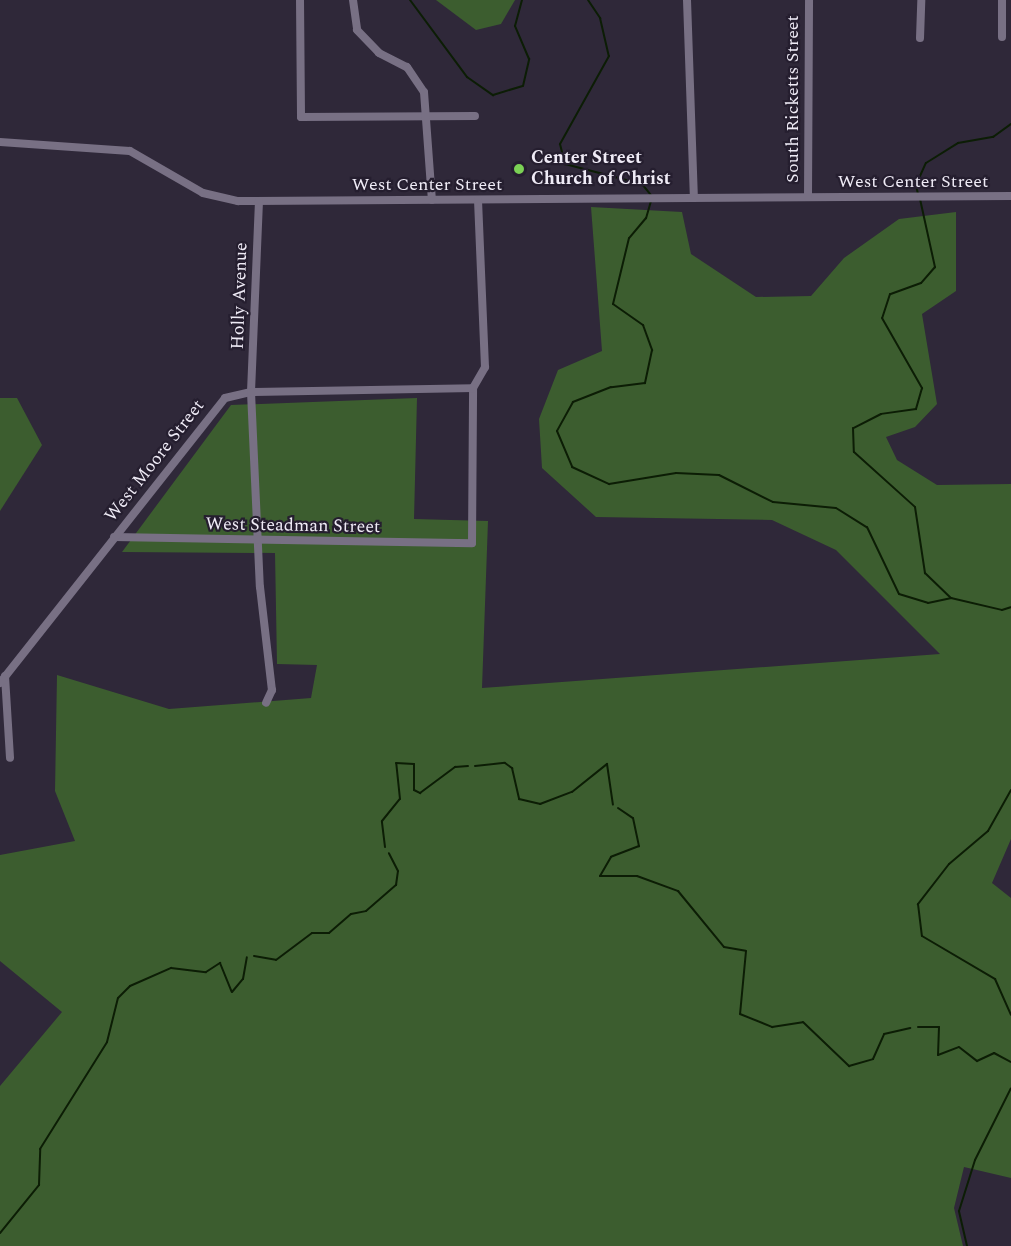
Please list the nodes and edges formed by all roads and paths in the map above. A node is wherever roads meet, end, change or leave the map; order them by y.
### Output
1 (300, 0) edge
2 (353, 0) edge
3 (687, 0) edge
4 (809, 0) edge
5 (921, 0) edge
6 (1002, 0) edge
7 (1002, 37) dead end
8 (920, 38) dead end
9 (475, 116) dead end
10 (428, 117) junction
11 (0, 142) edge
12 (1011, 196) edge
13 (808, 197) junction
14 (694, 198) junction
15 (432, 200) junction
16 (478, 200) junction
17 (259, 201) junction
18 (473, 388) junction
19 (251, 392) junction
20 (114, 537) junction
21 (262, 541) junction
22 (3, 680) edge
23 (266, 703) dead end
24 (10, 758) dead end

1 - 10 street
2 - 10 street
3 - 14 street
4 - 13 street, South Ricketts Street
5 - 8 street
6 - 7 street
9 - 10 street
10 - 15 street
11 - 17 street, West Center Street
12 - 13 street, West Center Street
13 - 14 street, West Center Street
14 - 16 street, West Center Street
15 - 16 street, West Center Street
15 - 17 street, West Center Street
16 - 18 street
17 - 19 street, Holly Avenue
18 - 19 street, West Moore Street
18 - 21 street, West Steadman Street
19 - 20 street, West Moore Street
19 - 21 street, Holly Avenue
20 - 21 street, West Steadman Street
20 - 22 street, West Moore Street
21 - 23 street, Holly Avenue
22 - 24 street

